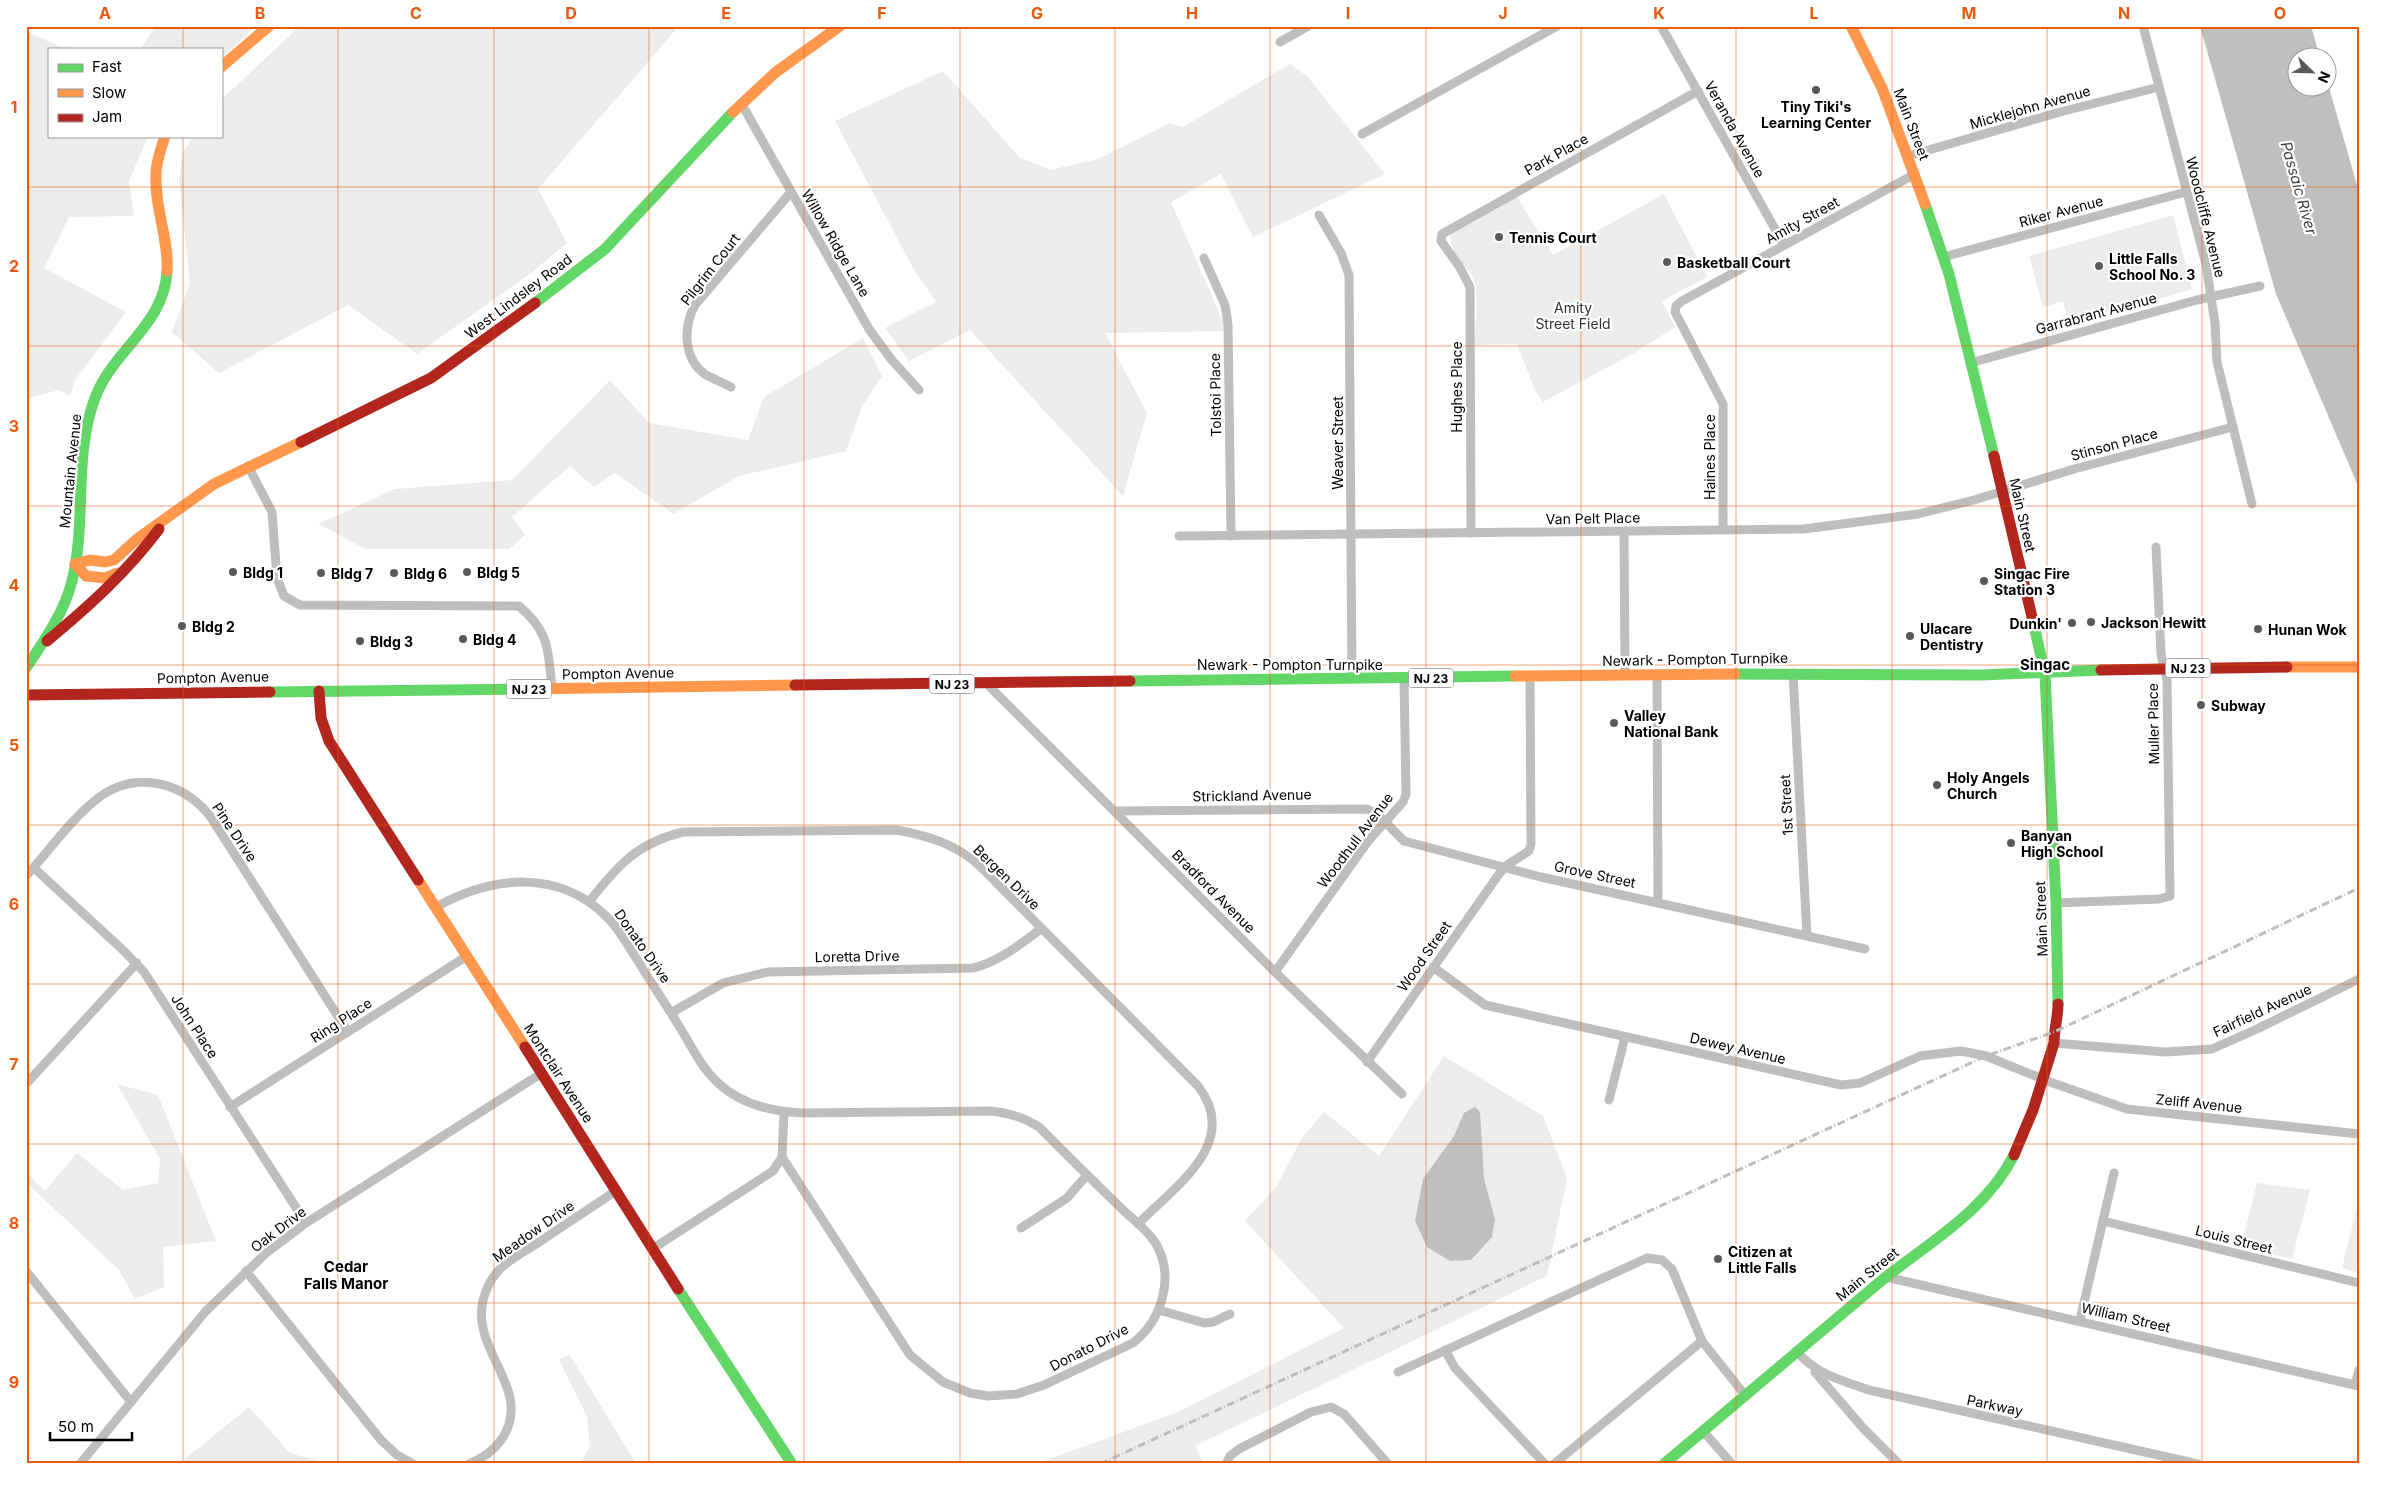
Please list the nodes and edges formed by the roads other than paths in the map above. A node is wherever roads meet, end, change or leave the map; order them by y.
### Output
1 (269, 26) edge
2 (840, 26) edge
3 (1308, 26) edge
4 (1557, 26) edge
5 (1661, 26) edge
6 (1851, 26) edge
7 (2143, 26) edge
8 (1280, 42) dead end
9 (222, 66) edge
10 (2159, 87) junction
11 (1698, 91) junction
12 (741, 103) junction
13 (1362, 134) dead end
14 (164, 138) edge
15 (1908, 156) junction
16 (1915, 174) junction
17 (791, 192) junction
18 (2186, 192) junction
19 (1318, 215) dead end
20 (1784, 245) junction
21 (1446, 248) joint
22 (1943, 257) junction
23 (1204, 258) dead end
24 (2260, 286) dead end
25 (2210, 297) junction
26 (1676, 306) joint
27 (1970, 363) junction
28 (731, 387) dead end
29 (919, 390) dead end
30 (2233, 427) junction
31 (248, 466) junction
32 (2003, 490) junction
33 (2252, 504) dead end
34 (164, 522) junction
35 (1723, 529) junction
36 (1624, 532) junction
37 (1471, 533) junction
38 (1351, 534) junction
39 (1179, 536) dead end
40 (1231, 536) junction
41 (2156, 547) dead end
42 (75, 564) junction
43 (121, 572) junction
44 (40, 647) junction
45 (2359, 667) edge
46 (26, 668) edge
47 (2164, 668) junction
48 (1793, 673) junction
49 (2045, 674) junction
50 (1625, 675) junction
51 (1657, 675) junction
52 (1530, 676) junction
53 (1404, 678) junction
54 (1352, 679) junction
55 (986, 683) junction
56 (1031, 683) joint
57 (552, 688) junction
58 (320, 691) junction
59 (26, 695) edge
60 (1114, 810) junction
61 (1386, 823) junction
62 (1505, 867) junction
63 (34, 868) junction
64 (26, 876) edge
65 (589, 902) junction
66 (1658, 902) junction
67 (2056, 903) junction
68 (436, 907) junction
69 (1041, 929) junction
70 (1807, 936) junction
71 (1865, 949) dead end
72 (466, 956) junction
73 (137, 963) junction
74 (1433, 967) junction
75 (1275, 972) junction
76 (2359, 979) edge
77 (671, 1013) junction
78 (348, 1032) junction
79 (1625, 1036) junction
80 (2054, 1043) junction
81 (1367, 1062) junction
82 (542, 1073) junction
83 (2042, 1079) junction
84 (26, 1084) edge
85 (1402, 1094) dead end
86 (1609, 1100) dead end
87 (230, 1107) junction
88 (784, 1113) junction
89 (2359, 1134) edge
90 (782, 1157) junction
91 (2114, 1173) dead end
92 (1087, 1175) junction
93 (617, 1190) junction
94 (2103, 1221) junction
95 (306, 1223) junction
96 (1138, 1224) junction
97 (1021, 1228) dead end
98 (652, 1249) junction
99 (26, 1271) edge
100 (246, 1271) junction
101 (1886, 1277) junction
102 (2359, 1283) edge
103 (1159, 1310) junction
104 (1230, 1314) dead end
105 (2080, 1320) junction
106 (1702, 1341) junction
107 (1445, 1350) junction
108 (1796, 1352) junction
109 (1811, 1367) junction
110 (2359, 1370) edge
111 (1398, 1372) dead end
112 (2357, 1386) edge
113 (1745, 1395) junction
114 (131, 1402) junction
115 (1703, 1431) junction
116 (80, 1464) edge
117 (413, 1464) edge
118 (469, 1464) edge
119 (792, 1464) edge
120 (1226, 1464) edge
121 (1388, 1464) edge
122 (1545, 1464) edge
123 (1554, 1464) edge
124 (1664, 1464) edge
125 (1732, 1464) edge
126 (1898, 1464) edge
127 (2198, 1464) edge

1 - 9 main road
2 - 12 main road, West Lindsley Road
3 - 8 street
4 - 13 street
5 - 11 street, Veranda Avenue
6 - 15 main road, Main Street
7 - 10 street, Woodcliffe Avenue
10 - 15 street, Micklejohn Avenue
10 - 18 street, Woodcliffe Avenue
11 - 20 street, Veranda Avenue
11 - 21 street, Park Place
12 - 17 street, Willow Ridge Lane
12 - 31 main road, West Lindsley Road
14 - 42 main road, Mountain Avenue
15 - 16 main road, Main Street
16 - 20 street, Amity Street
16 - 22 main road, Main Street
17 - 28 street, Pilgrim Court
17 - 29 street, Willow Ridge Lane
18 - 22 street, Riker Avenue
18 - 25 street, Woodcliffe Avenue
19 - 38 street, Weaver Street
20 - 26 street, Amity Street
21 - 37 street, Hughes Place
22 - 27 main road, Main Street
23 - 40 street, Tolstoi Place
24 - 25 street, Garrabrant Avenue
25 - 27 street, Garrabrant Avenue
25 - 30 street, Woodcliffe Avenue
26 - 35 street, Haines Place
27 - 32 main road, Main Street
30 - 32 street, Stinson Place
30 - 33 street, Woodcliffe Avenue
31 - 34 main road, West Lindsley Road
31 - 57 street
32 - 35 street, Van Pelt Place
32 - 49 main road, Main Street
34 - 42 main road, West Lindsley Road
34 - 43 main road, West Lindsley Road
35 - 36 street, Van Pelt Place
36 - 37 street, Van Pelt Place
36 - 50 street
37 - 38 street, Van Pelt Place
38 - 40 street, Van Pelt Place
38 - 54 street, Weaver Street
39 - 40 street, Van Pelt Place
41 - 47 street, Muller Place
42 - 43 main road
42 - 44 main road
43 - 44 main road, West Lindsley Road
44 - 46 main road
45 - 47 main road, Newark - Pompton Turnpike / NJ 23
47 - 49 main road, Newark - Pompton Turnpike / NJ 23
47 - 67 street, Muller Place
48 - 49 main road, Newark - Pompton Turnpike / NJ 23
48 - 51 main road, Newark - Pompton Turnpike / NJ 23
48 - 70 street, 1st Street
49 - 67 main road, Main Street
50 - 51 main road, Newark - Pompton Turnpike / NJ 23
50 - 52 main road, Newark - Pompton Turnpike / NJ 23
51 - 66 street
52 - 53 main road, Newark - Pompton Turnpike / NJ 23
52 - 62 street
53 - 54 main road, Newark - Pompton Turnpike / NJ 23
53 - 61 street, Woodhull Avenue
54 - 56 main road, Newark - Pompton Turnpike / NJ 23
55 - 56 main road, Pompton Avenue / NJ 23
55 - 57 main road, Pompton Avenue / NJ 23
55 - 60 street, Bradford Avenue
57 - 58 main road, Pompton Avenue / NJ 23
58 - 59 main road, Pompton Avenue / NJ 23
58 - 68 main road, Montclair Avenue
60 - 61 street, Strickland Avenue
60 - 75 street, Bradford Avenue
61 - 62 street, Grove Street
61 - 75 street, Woodhull Avenue
62 - 66 street, Grove Street
62 - 74 street, Wood Street
63 - 64 street, Pine Drive
63 - 73 street, John Place
63 - 78 street, Pine Drive
65 - 68 street, Donato Drive
65 - 69 street, Bergen Drive
65 - 77 street, Donato Drive
66 - 70 street, Grove Street
67 - 80 main road, Main Street
68 - 72 main road, Montclair Avenue
69 - 77 street, Loretta Drive
69 - 96 street, Bergen Drive
70 - 71 street, Grove Street
72 - 78 street, Ring Place
72 - 82 main road, Montclair Avenue
73 - 84 street
73 - 87 street, John Place
74 - 79 street, Dewey Avenue
74 - 81 street, Wood Street
75 - 81 street, Bradford Avenue
76 - 80 street, Fairfield Avenue
77 - 88 street, Donato Drive
78 - 87 street, Ring Place
79 - 83 street, Dewey Avenue
79 - 86 street
80 - 83 main road, Main Street
81 - 85 street, Bradford Avenue
82 - 93 main road, Montclair Avenue
82 - 95 street, Oak Drive
83 - 89 street, Zeliff Avenue
83 - 101 main road, Main Street
87 - 95 street, John Place
88 - 90 street
88 - 92 street, Donato Drive
90 - 98 street
90 - 103 street, Donato Drive
91 - 94 street
92 - 96 street, Donato Drive
92 - 97 street
93 - 98 main road, Montclair Avenue
93 - 118 street, Meadow Drive
94 - 102 street, Louis Street
94 - 105 street
95 - 100 street, Oak Drive
96 - 103 street, Donato Drive
98 - 119 main road, Montclair Avenue
99 - 114 street
100 - 114 street, Oak Drive
100 - 117 street
101 - 105 street, William Street
101 - 108 main road, Main Street
103 - 104 street
105 - 112 street, William Street
106 - 107 street
106 - 113 street
106 - 123 street
107 - 111 street
107 - 122 street
108 - 109 street, Parkway
108 - 113 main road, Main Street
109 - 126 street
109 - 127 street, Parkway
110 - 112 street
113 - 115 main road, Main Street
114 - 116 street, Oak Drive
115 - 124 main road, Main Street
115 - 125 street
120 - 121 street

